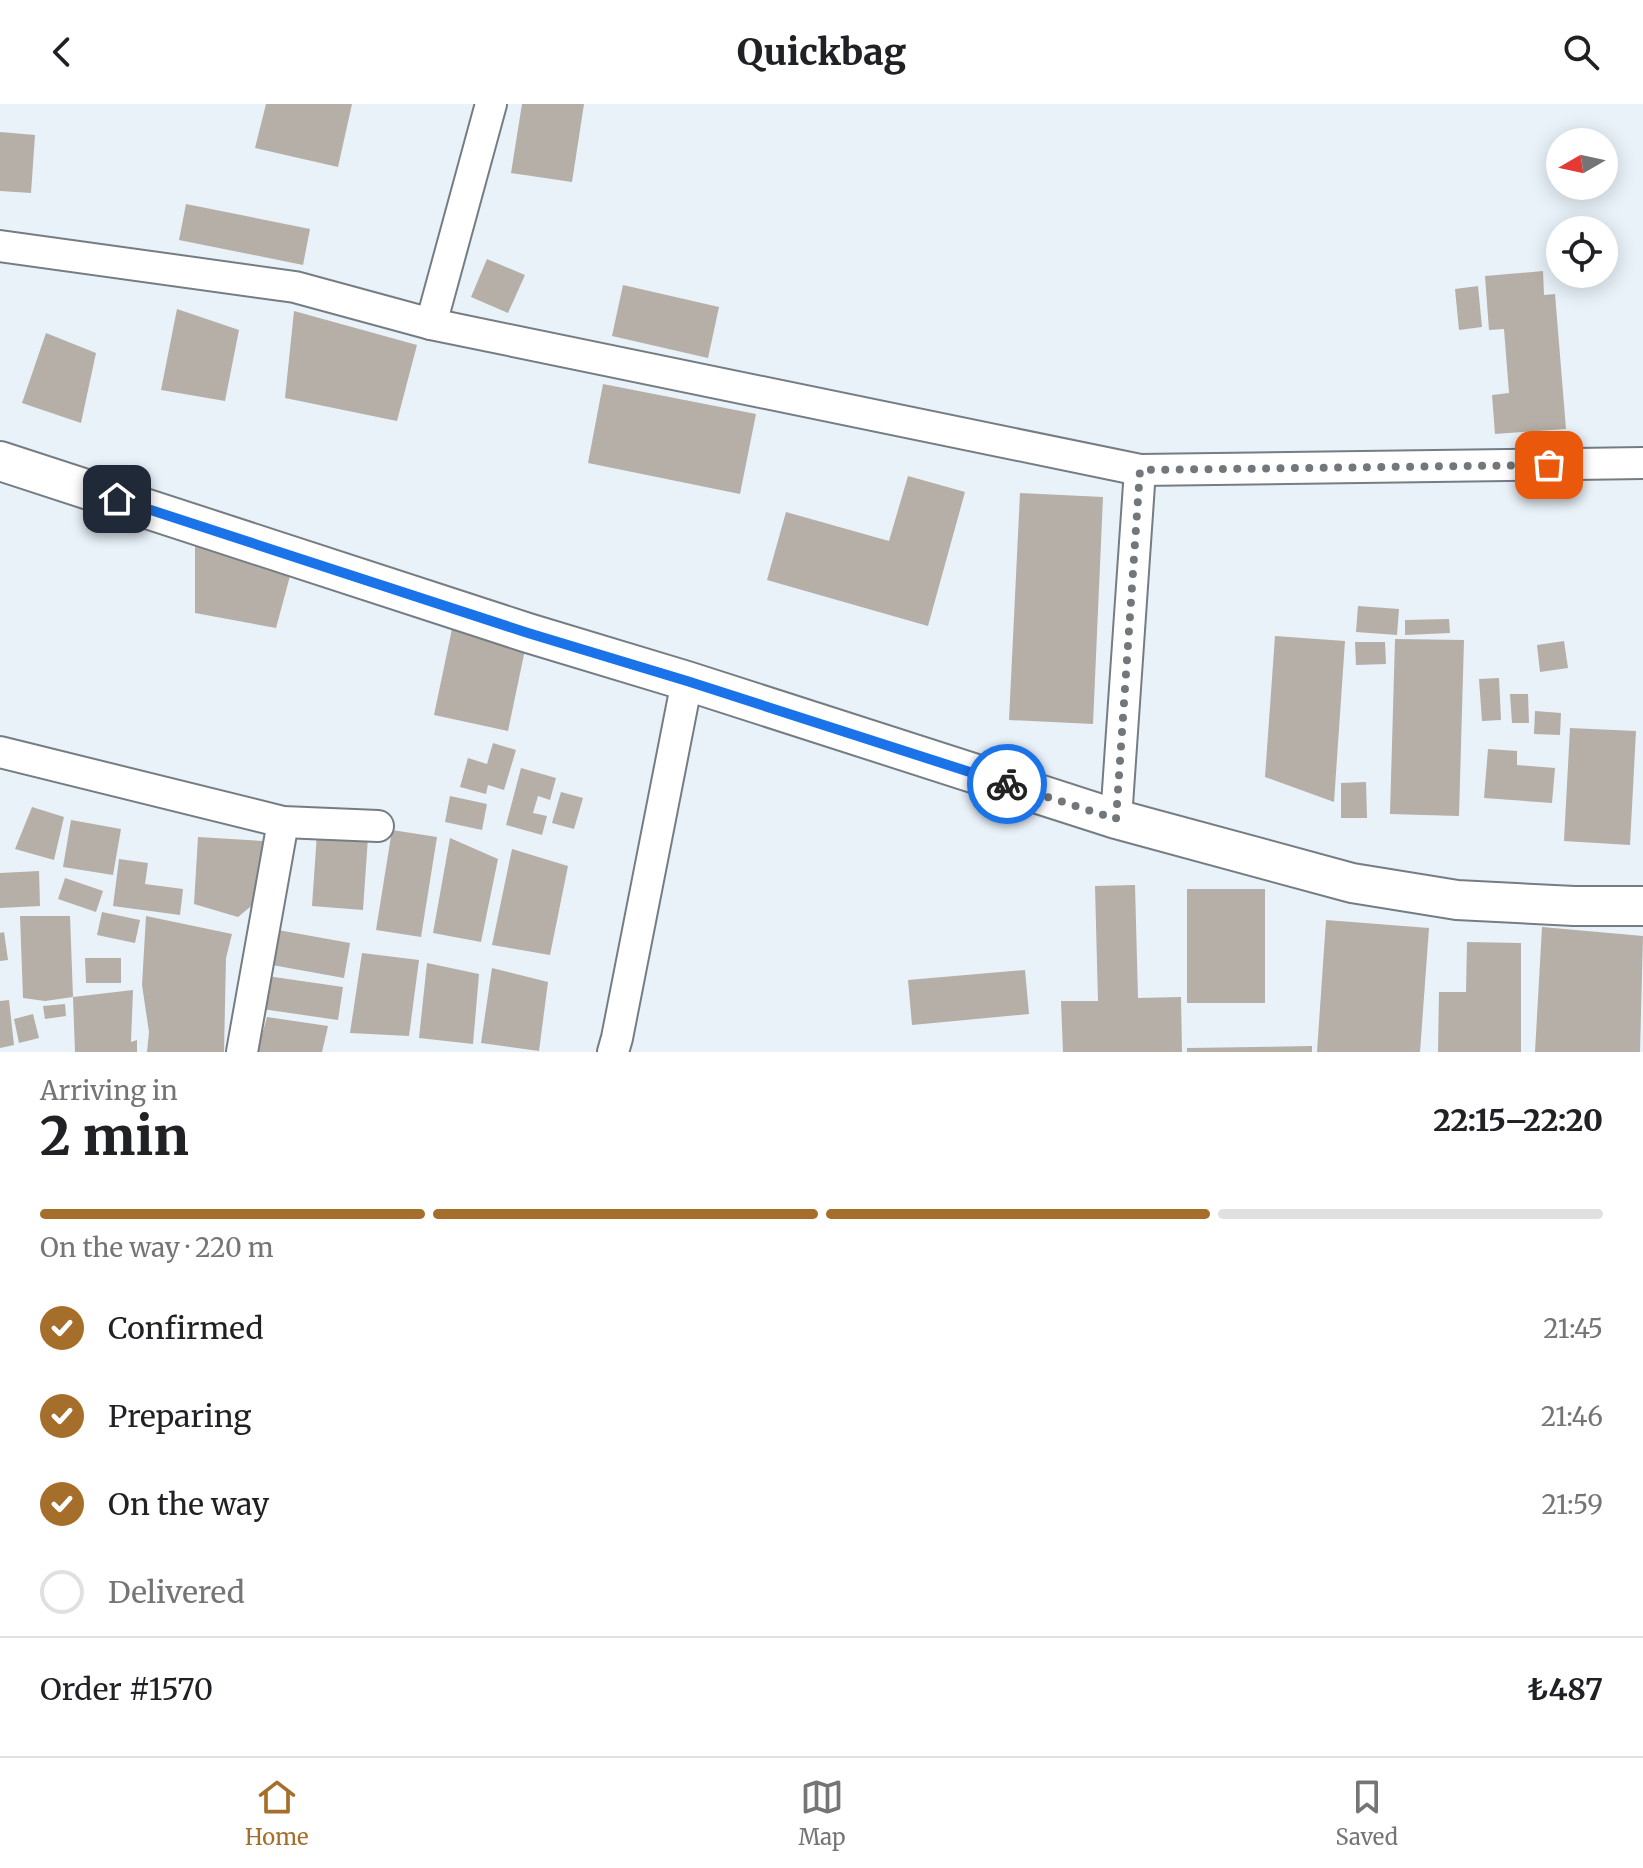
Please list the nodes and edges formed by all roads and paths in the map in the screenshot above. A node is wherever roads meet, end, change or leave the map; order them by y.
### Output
1 (491, 104) edge
2 (0, 246) edge
3 (431, 324) junction
4 (0, 461) edge
5 (1643, 463) edge
6 (1140, 470) junction
7 (687, 681) junction
8 (0, 752) edge
9 (1116, 819) junction
10 (283, 822) junction
11 (378, 826) dead end
12 (1643, 906) edge
13 (242, 1052) edge
14 (613, 1052) edge

1 - 3 street
2 - 3 street
3 - 6 street
4 - 7 street
5 - 6 street
6 - 9 street
7 - 9 street
7 - 14 street
8 - 10 street
9 - 12 street
10 - 11 street
10 - 13 street

